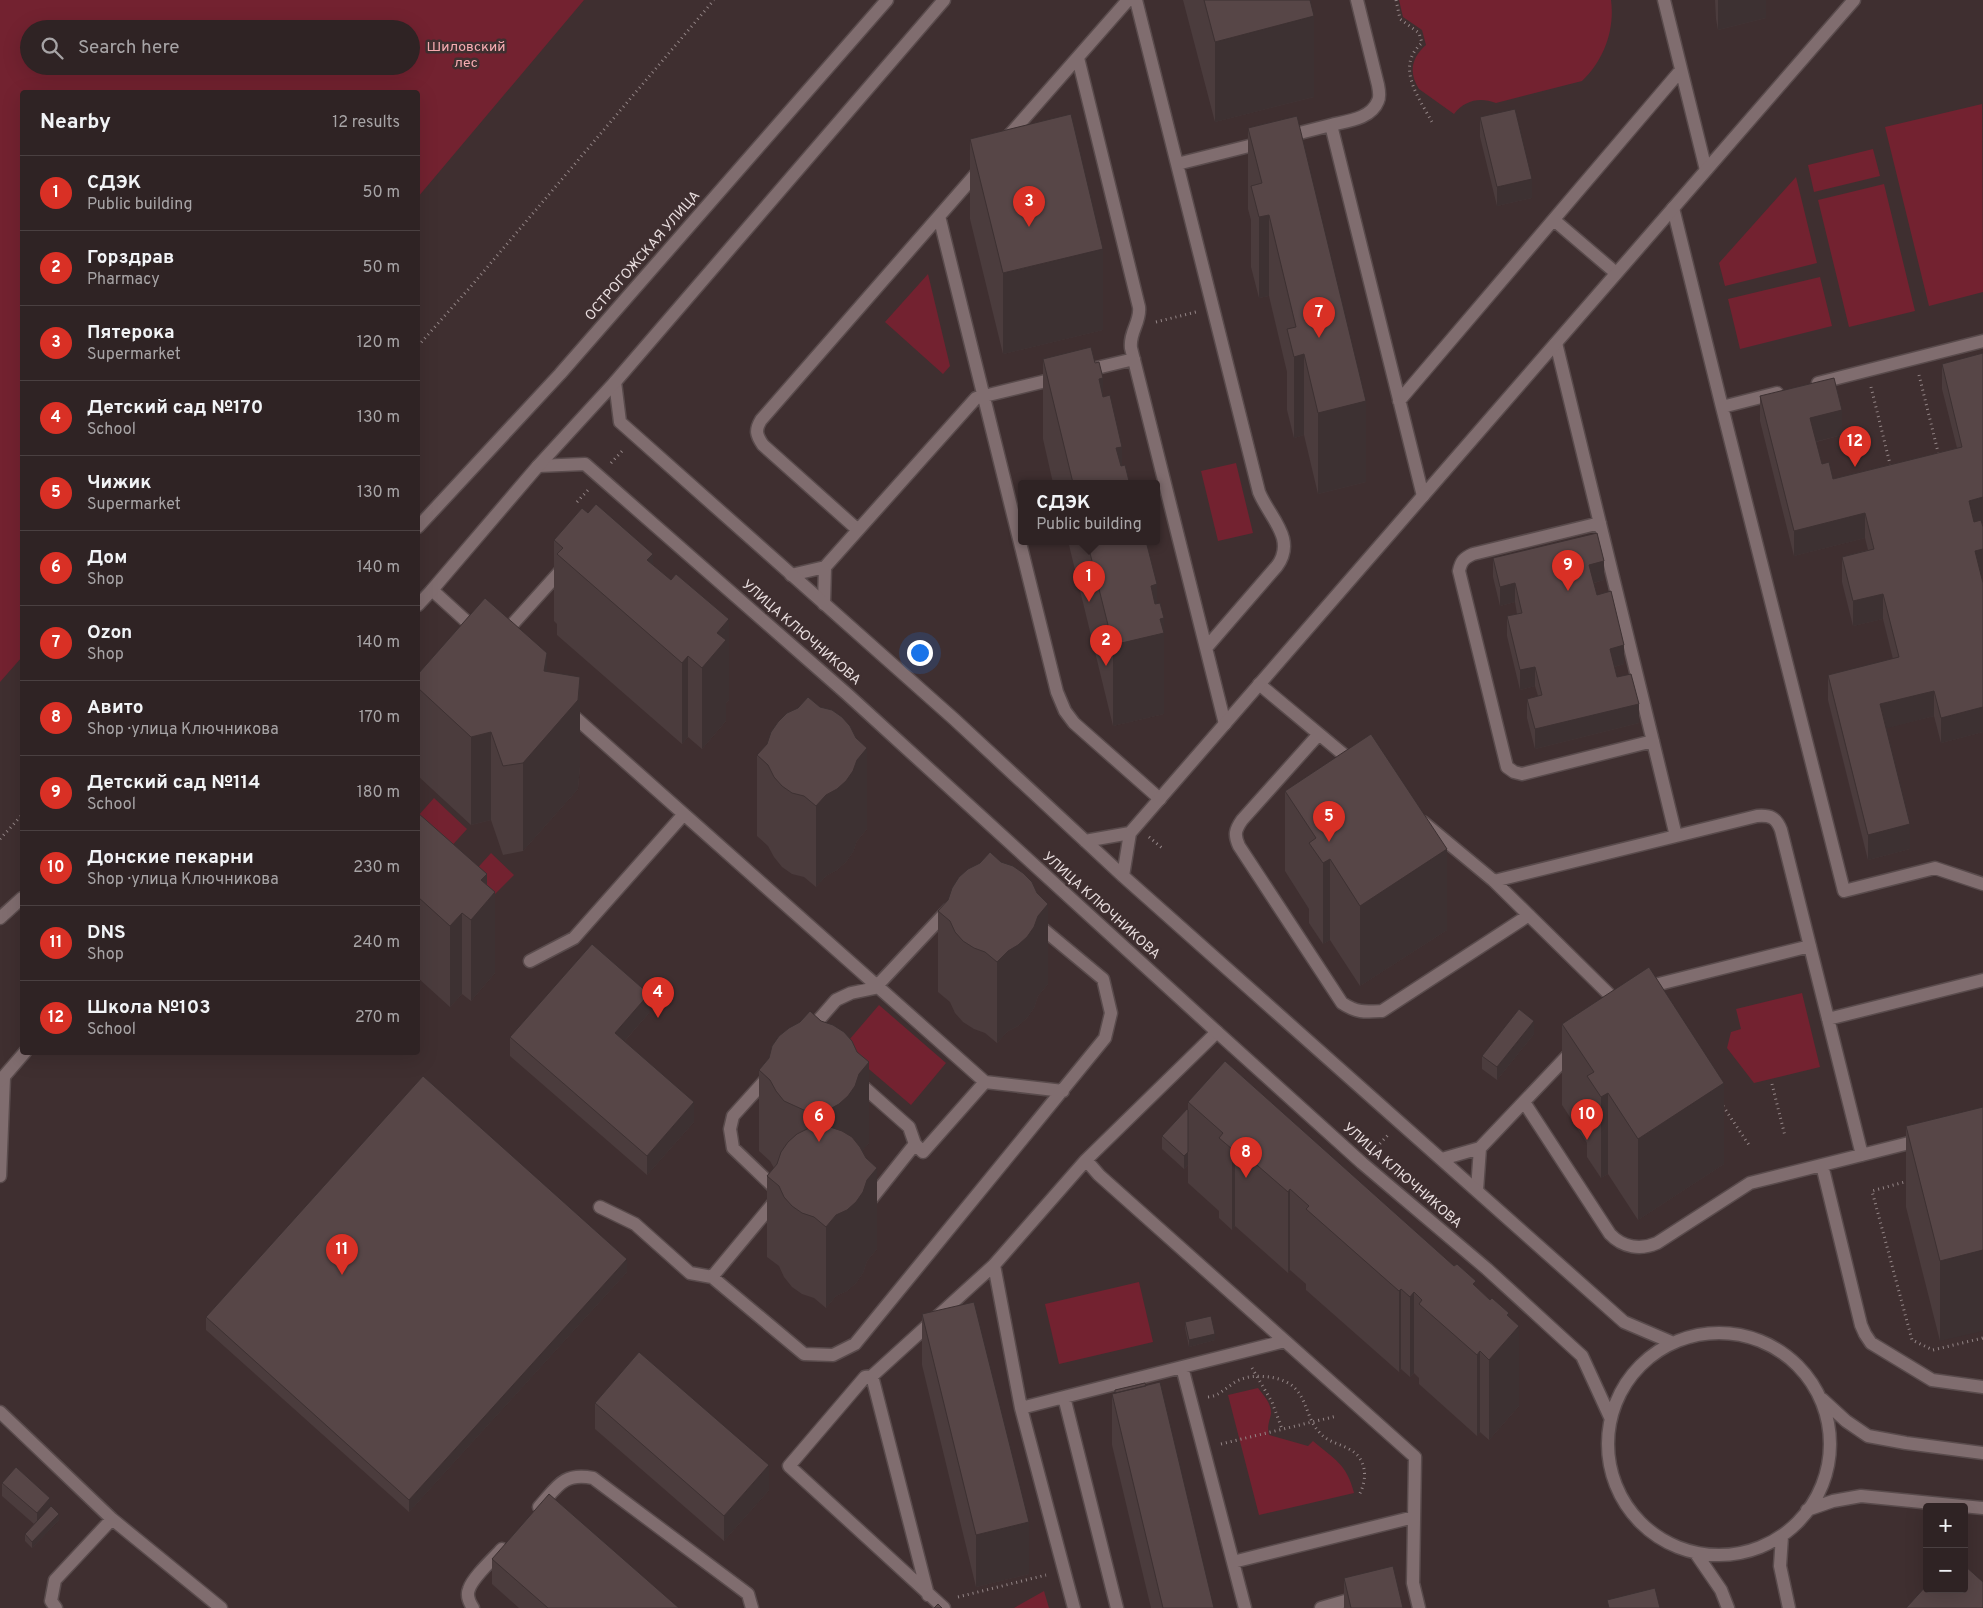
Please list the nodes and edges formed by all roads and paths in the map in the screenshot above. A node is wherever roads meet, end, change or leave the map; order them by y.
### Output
1 (714, 0) edge
2 (887, 0) edge
3 (944, 0) edge
4 (1128, 0) edge
5 (1136, 0) edge
6 (1357, 0) edge
7 (1396, 0) edge
8 (1664, 0) edge
9 (1854, 0) edge
10 (1078, 58) junction
11 (1681, 70) junction
12 (1433, 124) dead end
13 (1331, 125) junction
14 (1177, 164) junction
15 (1706, 170) junction
16 (1673, 208) junction
17 (939, 216) junction
18 (1554, 220) junction
19 (1616, 273) junction
20 (1213, 307) junction
21 (1136, 327) junction
22 (1983, 341) edge
23 (1556, 343) junction
24 (420, 344) edge
25 (1134, 359) junction
26 (1918, 370) dead end
27 (615, 382) junction
28 (1869, 382) dead end
29 (984, 396) junction
30 (1399, 401) junction
31 (1722, 407) junction
32 (626, 447) dead end
33 (1930, 458) edge
34 (538, 466) junction
35 (1901, 466) edge
36 (606, 469) dead end
37 (589, 488) dead end
38 (1423, 496) junction
39 (577, 502) dead end
40 (1600, 523) junction
41 (420, 525) edge
42 (858, 530) junction
43 (1018, 533) edge
44 (1021, 545) edge
45 (570, 560) edge
46 (825, 567) junction
47 (791, 575) junction
48 (432, 590) junction
49 (420, 603) edge
50 (824, 604) junction
51 (1206, 648) junction
52 (1259, 684) junction
53 (559, 703) edge
54 (1225, 724) junction
55 (1319, 734) junction
56 (1653, 742) junction
57 (1364, 772) edge
58 (1160, 798) junction
59 (1410, 810) edge
60 (684, 814) junction
61 (20, 817) edge
62 (1130, 833) junction
63 (1144, 833) dead end
64 (1676, 836) junction
65 (0, 839) edge
66 (1085, 841) junction
67 (1162, 848) dead end
68 (1123, 876) junction
69 (1494, 881) junction
70 (1983, 884) edge
71 (20, 900) edge
72 (956, 902) edge
73 (1529, 915) junction
74 (1028, 916) edge
75 (0, 918) edge
76 (1810, 946) junction
77 (530, 961) dead end
78 (1983, 980) edge
79 (877, 986) junction
80 (1828, 1019) junction
81 (1217, 1032) junction
82 (1584, 1038) edge
83 (805, 1039) edge
84 (22, 1055) edge
85 (779, 1064) edge
86 (850, 1074) edge
87 (2, 1079) edge
88 (985, 1082) junction
89 (1772, 1084) dead end
90 (1063, 1091) junction
91 (1524, 1102) junction
92 (1721, 1104) dead end
93 (1390, 1133) dead end
94 (1785, 1136) dead end
95 (1937, 1136) edge
96 (915, 1144) junction
97 (1749, 1145) dead end
98 (1480, 1148) junction
99 (1372, 1152) dead end
100 (1862, 1155) junction
101 (1442, 1159) junction
102 (1086, 1160) junction
103 (1822, 1165) junction
104 (0, 1176) edge
105 (1909, 1181) edge
106 (1477, 1190) junction
107 (600, 1207) dead end
108 (863, 1209) edge
109 (994, 1265) junction
110 (712, 1277) junction
111 (1983, 1338) edge
112 (1285, 1341) junction
113 (1671, 1342) junction
114 (1250, 1366) dead end
115 (1182, 1367) junction
116 (872, 1376) junction
117 (1257, 1376) junction
118 (1983, 1387) edge
119 (1064, 1397) junction
120 (1207, 1397) dead end
121 (1822, 1399) junction
122 (1021, 1408) junction
123 (0, 1412) edge
124 (1337, 1416) dead end
125 (1610, 1417) junction
126 (1312, 1422) junction
127 (1282, 1429) junction
128 (1218, 1444) dead end
129 (1983, 1453) edge
130 (1359, 1495) dead end
131 (1983, 1508) edge
132 (1806, 1510) junction
133 (532, 1515) edge
134 (1414, 1517) junction
135 (112, 1518) junction
136 (1782, 1536) junction
137 (512, 1538) edge
138 (1697, 1555) junction
139 (1233, 1562) junction
140 (1046, 1575) dead end
141 (928, 1595) junction
142 (1368, 1595) edge
143 (958, 1597) dead end
144 (56, 1608) edge
145 (221, 1608) edge
146 (473, 1608) edge
147 (752, 1608) edge
148 (944, 1608) edge
149 (1074, 1608) edge
150 (1117, 1608) edge
151 (1245, 1608) edge
152 (1321, 1608) edge
153 (1419, 1608) edge
154 (1728, 1608) edge
155 (1789, 1608) edge

1 - 24 path
2 - 41 street, ОСТРОГОЖСКАЯ УЛИЦА
3 - 27 street
4 - 10 street
5 - 14 street
6 - 13 street
7 - 12 path
8 - 11 street
9 - 15 street
10 - 17 street
10 - 21 street
11 - 15 street
11 - 18 street
13 - 14 street
13 - 30 street
14 - 20 street
15 - 16 street
16 - 19 street
16 - 31 street
17 - 29 street
17 - 42 street
18 - 19 street
18 - 30 street
19 - 23 street
20 - 21 path
20 - 51 street
21 - 25 street
22 - 31 street
23 - 38 street
23 - 40 street
25 - 29 street
25 - 51 street
26 - 33 path
27 - 34 street
27 - 47 street
28 - 35 path
29 - 42 street
29 - 43 street
30 - 38 street
31 - 70 street
32 - 36 path
34 - 48 street
34 - 81 street, УЛИЦА КЛЮЧНИКОВА
37 - 39 path
38 - 52 street
40 - 56 street
40 - 56 street
42 - 46 street
44 - 58 street
45 - 48 street
46 - 47 street
46 - 50 street
47 - 50 street
48 - 49 street
50 - 66 street
51 - 54 street
52 - 54 street
52 - 55 street
53 - 60 street
54 - 58 street
55 - 57 street
55 - 73 street
56 - 64 street
58 - 62 street
59 - 69 street
60 - 77 street
60 - 79 street
61 - 65 path
62 - 66 street
62 - 68 street
63 - 67 path
64 - 69 street
64 - 76 street
66 - 68 street
68 - 101 street
69 - 73 street
71 - 75 street
72 - 79 street
73 - 76 street
74 - 90 street
76 - 80 street
78 - 80 street
79 - 83 street
79 - 88 street
80 - 100 street
81 - 102 street
81 - 125 street, УЛИЦА КЛЮЧНИКОВА
82 - 91 street
84 - 87 street
85 - 110 street
86 - 96 street
87 - 104 street
88 - 90 street
88 - 96 street
89 - 94 path
90 - 110 street
91 - 98 street
91 - 103 street
92 - 97 path
93 - 99 path
95 - 100 street
96 - 108 street
98 - 101 street
98 - 106 street
100 - 103 street
101 - 106 street
102 - 109 street
102 - 112 street
103 - 118 street
105 - 111 path
106 - 113 street
107 - 110 street
109 - 116 street
109 - 122 street
112 - 115 street
112 - 134 street
113 - 121 street
113 - 125 street
114 - 117 path
115 - 119 street
115 - 139 street
116 - 141 street
116 - 141 street
117 - 120 path
117 - 126 path
117 - 127 path
119 - 122 street
119 - 150 street
121 - 129 street
121 - 132 street
122 - 149 street
123 - 135 street
124 - 126 path
125 - 138 street
126 - 127 path
126 - 130 path
127 - 128 path
131 - 132 street
132 - 136 street
133 - 147 street
134 - 139 street
134 - 153 street
135 - 144 street
135 - 145 street
136 - 138 street
136 - 155 street
137 - 146 street
138 - 154 street
139 - 151 street
140 - 143 path
141 - 148 street
142 - 152 street

